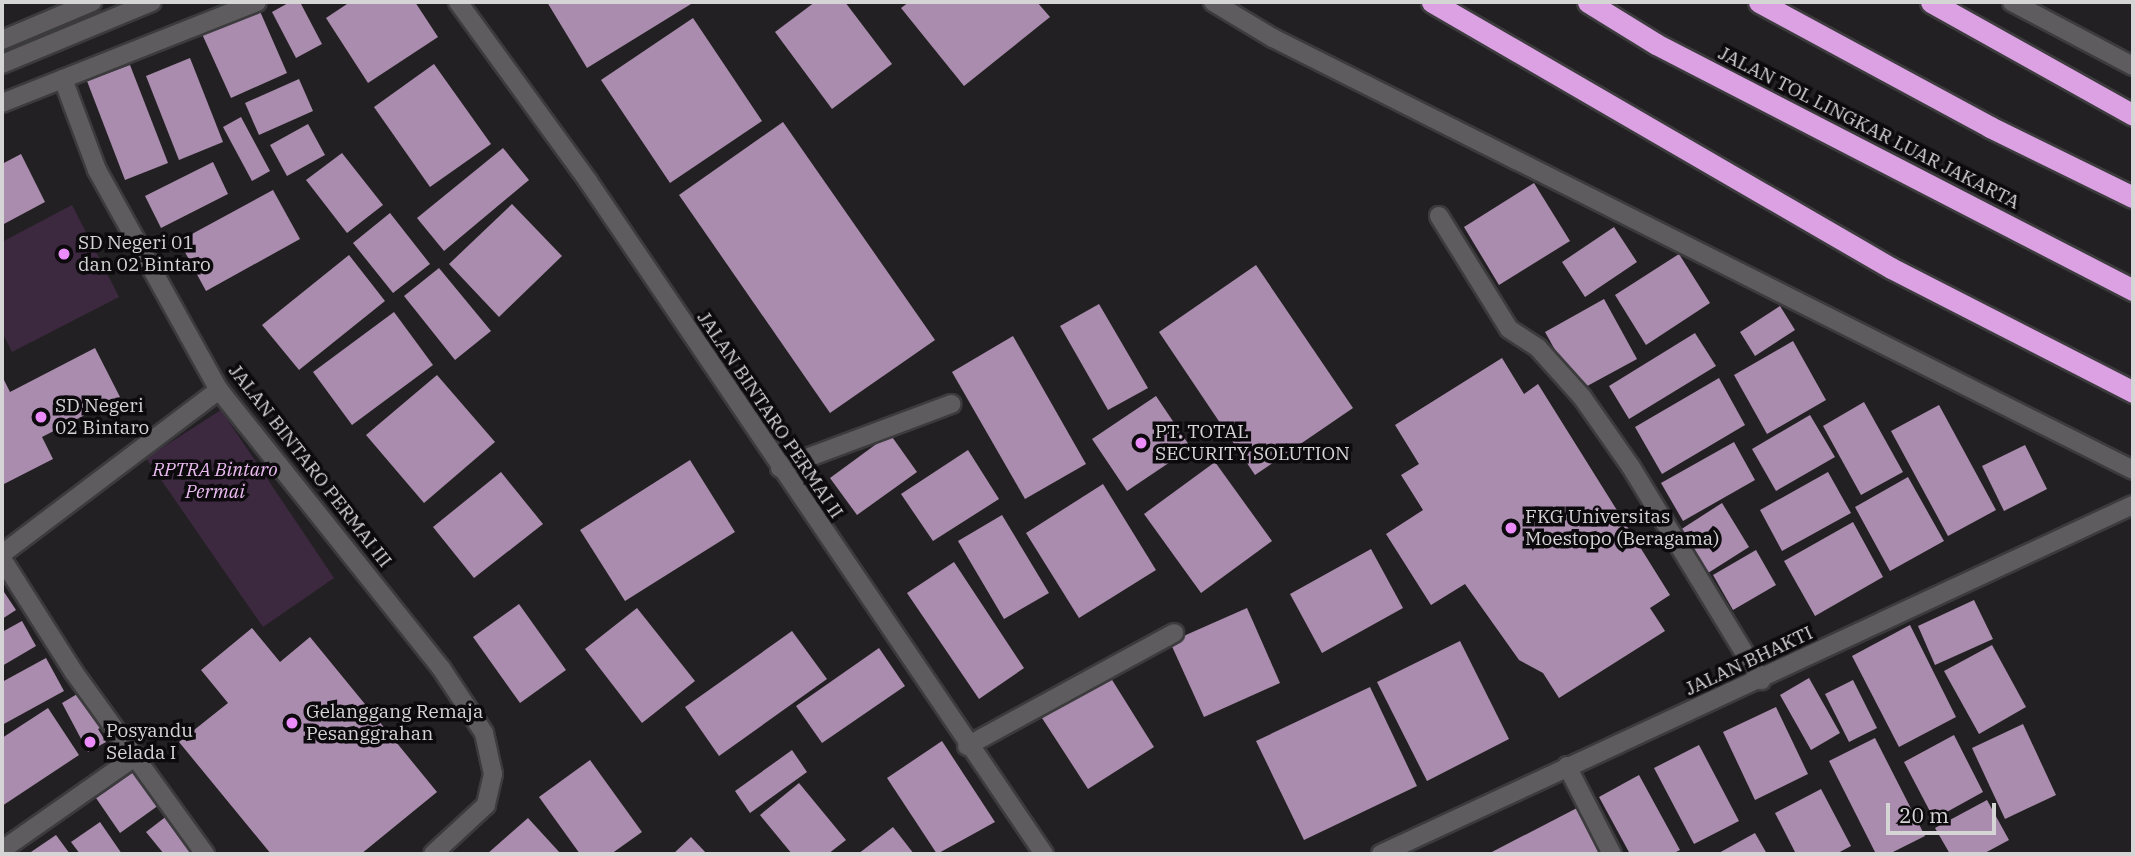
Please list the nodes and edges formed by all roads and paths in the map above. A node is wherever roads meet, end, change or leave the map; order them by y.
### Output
1 (92, 2) edge
2 (152, 2) edge
3 (257, 2) edge
4 (458, 2) edge
5 (1213, 2) edge
6 (1432, 2) edge
7 (1588, 2) edge
8 (1759, 2) edge
9 (1931, 2) edge
10 (2012, 2) edge
11 (2, 40) edge
12 (2, 65) edge
13 (2133, 66) edge
14 (63, 79) junction
15 (2, 103) edge
16 (2133, 115) edge
17 (2133, 197) edge
18 (1438, 216) dead end
19 (2133, 290) edge
20 (219, 390) junction
21 (2133, 392) edge
22 (951, 404) dead end
23 (780, 468) junction
24 (2133, 470) edge
25 (2133, 505) edge
26 (2, 554) edge
27 (2, 559) edge
28 (1174, 633) dead end
29 (1761, 680) junction
30 (967, 746) junction
31 (136, 756) junction
32 (1567, 766) junction
33 (2, 850) edge
34 (1038, 852) edge
35 (205, 854) edge
36 (433, 854) edge
37 (1381, 854) edge
38 (1612, 854) edge

1 - 11 street
2 - 12 street
3 - 14 street
4 - 23 street, JALAN BINTARO PERMAI II
5 - 24 street
6 - 21 highway
7 - 19 highway, JALAN TOL LINGKAR LUAR JAKARTA
8 - 17 highway
9 - 16 highway
10 - 13 street
14 - 15 street
14 - 20 street, JALAN BINTARO PERMAI III
18 - 29 street
20 - 26 street
20 - 36 street, JALAN BINTARO PERMAI III
22 - 23 street
23 - 30 street, JALAN BINTARO PERMAI II
25 - 29 street, JALAN BHAKTI
27 - 31 street
28 - 30 street
29 - 32 street, JALAN BHAKTI
30 - 34 street, JALAN BINTARO PERMAI II
31 - 33 street
31 - 35 street
32 - 37 street, JALAN BHAKTI
32 - 38 street

